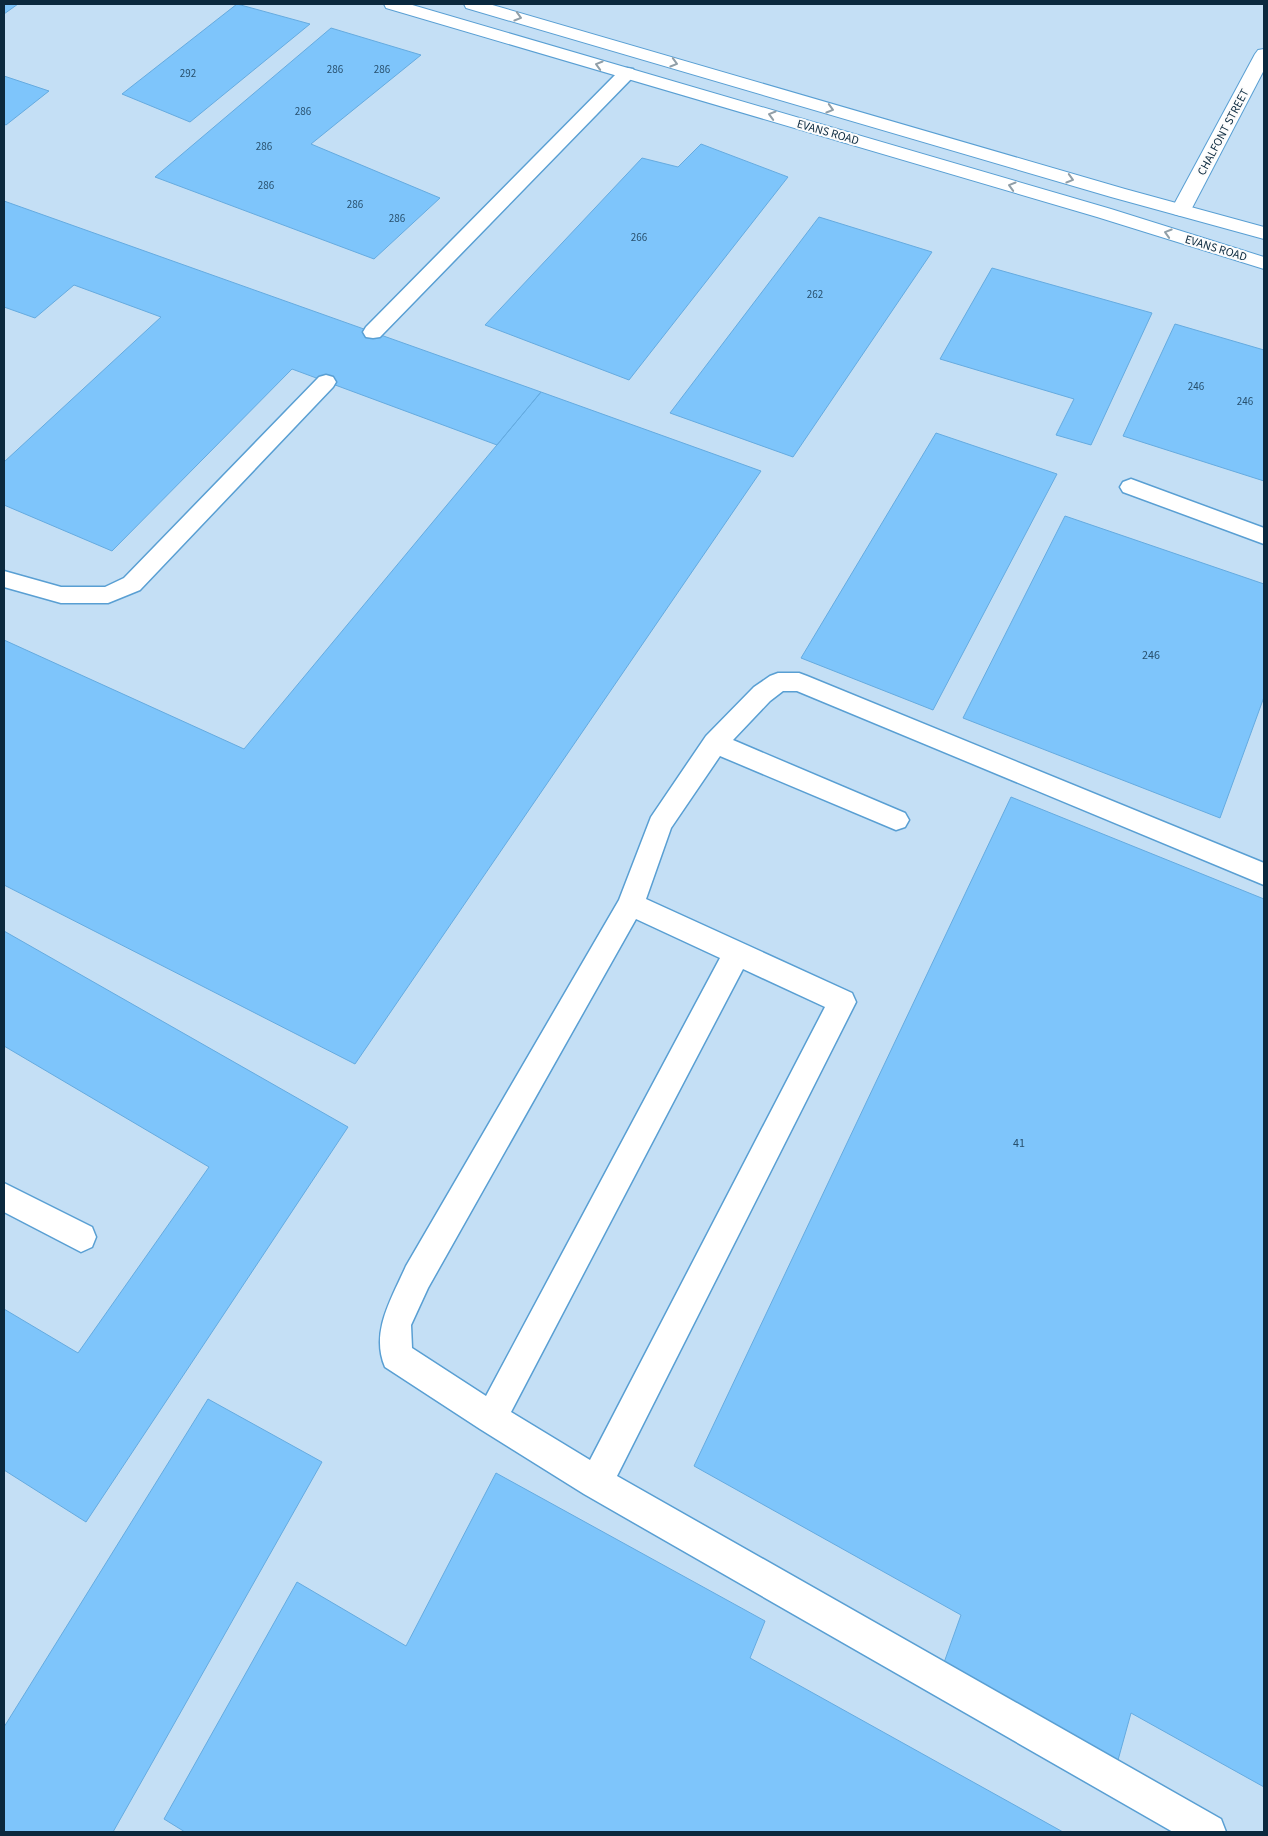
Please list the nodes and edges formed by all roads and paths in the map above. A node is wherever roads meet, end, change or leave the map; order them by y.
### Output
1 (392, 4) edge
2 (472, 4) edge
3 (1264, 54) edge
4 (627, 73) junction
5 (1181, 210) junction
6 (1264, 233) edge
7 (1264, 263) edge
8 (373, 332) dead end
9 (326, 382) dead end
10 (1131, 487) dead end
11 (1264, 536) edge
12 (4, 579) edge
13 (715, 743) junction
14 (896, 820) dead end
15 (1264, 874) edge
16 (631, 904) junction
17 (737, 953) junction
18 (4, 1197) edge
19 (81, 1237) dead end
20 (491, 1418) junction
21 (596, 1482) junction
22 (1208, 1832) edge

4 -> 1 main road, EVANS ROAD
2 -> 5 main road, EVANS ROAD
3 - 5 main road, CHALFONT STREET
7 -> 4 main road, EVANS ROAD
4 - 8 lane
5 - 6 main road, EVANS ROAD
9 - 12 lane
10 - 11 lane
13 - 14 lane
13 - 15 lane
13 - 16 lane
16 - 17 lane
16 - 20 lane
17 - 20 lane
17 - 21 lane
18 - 19 lane
20 - 21 lane
21 - 22 lane

